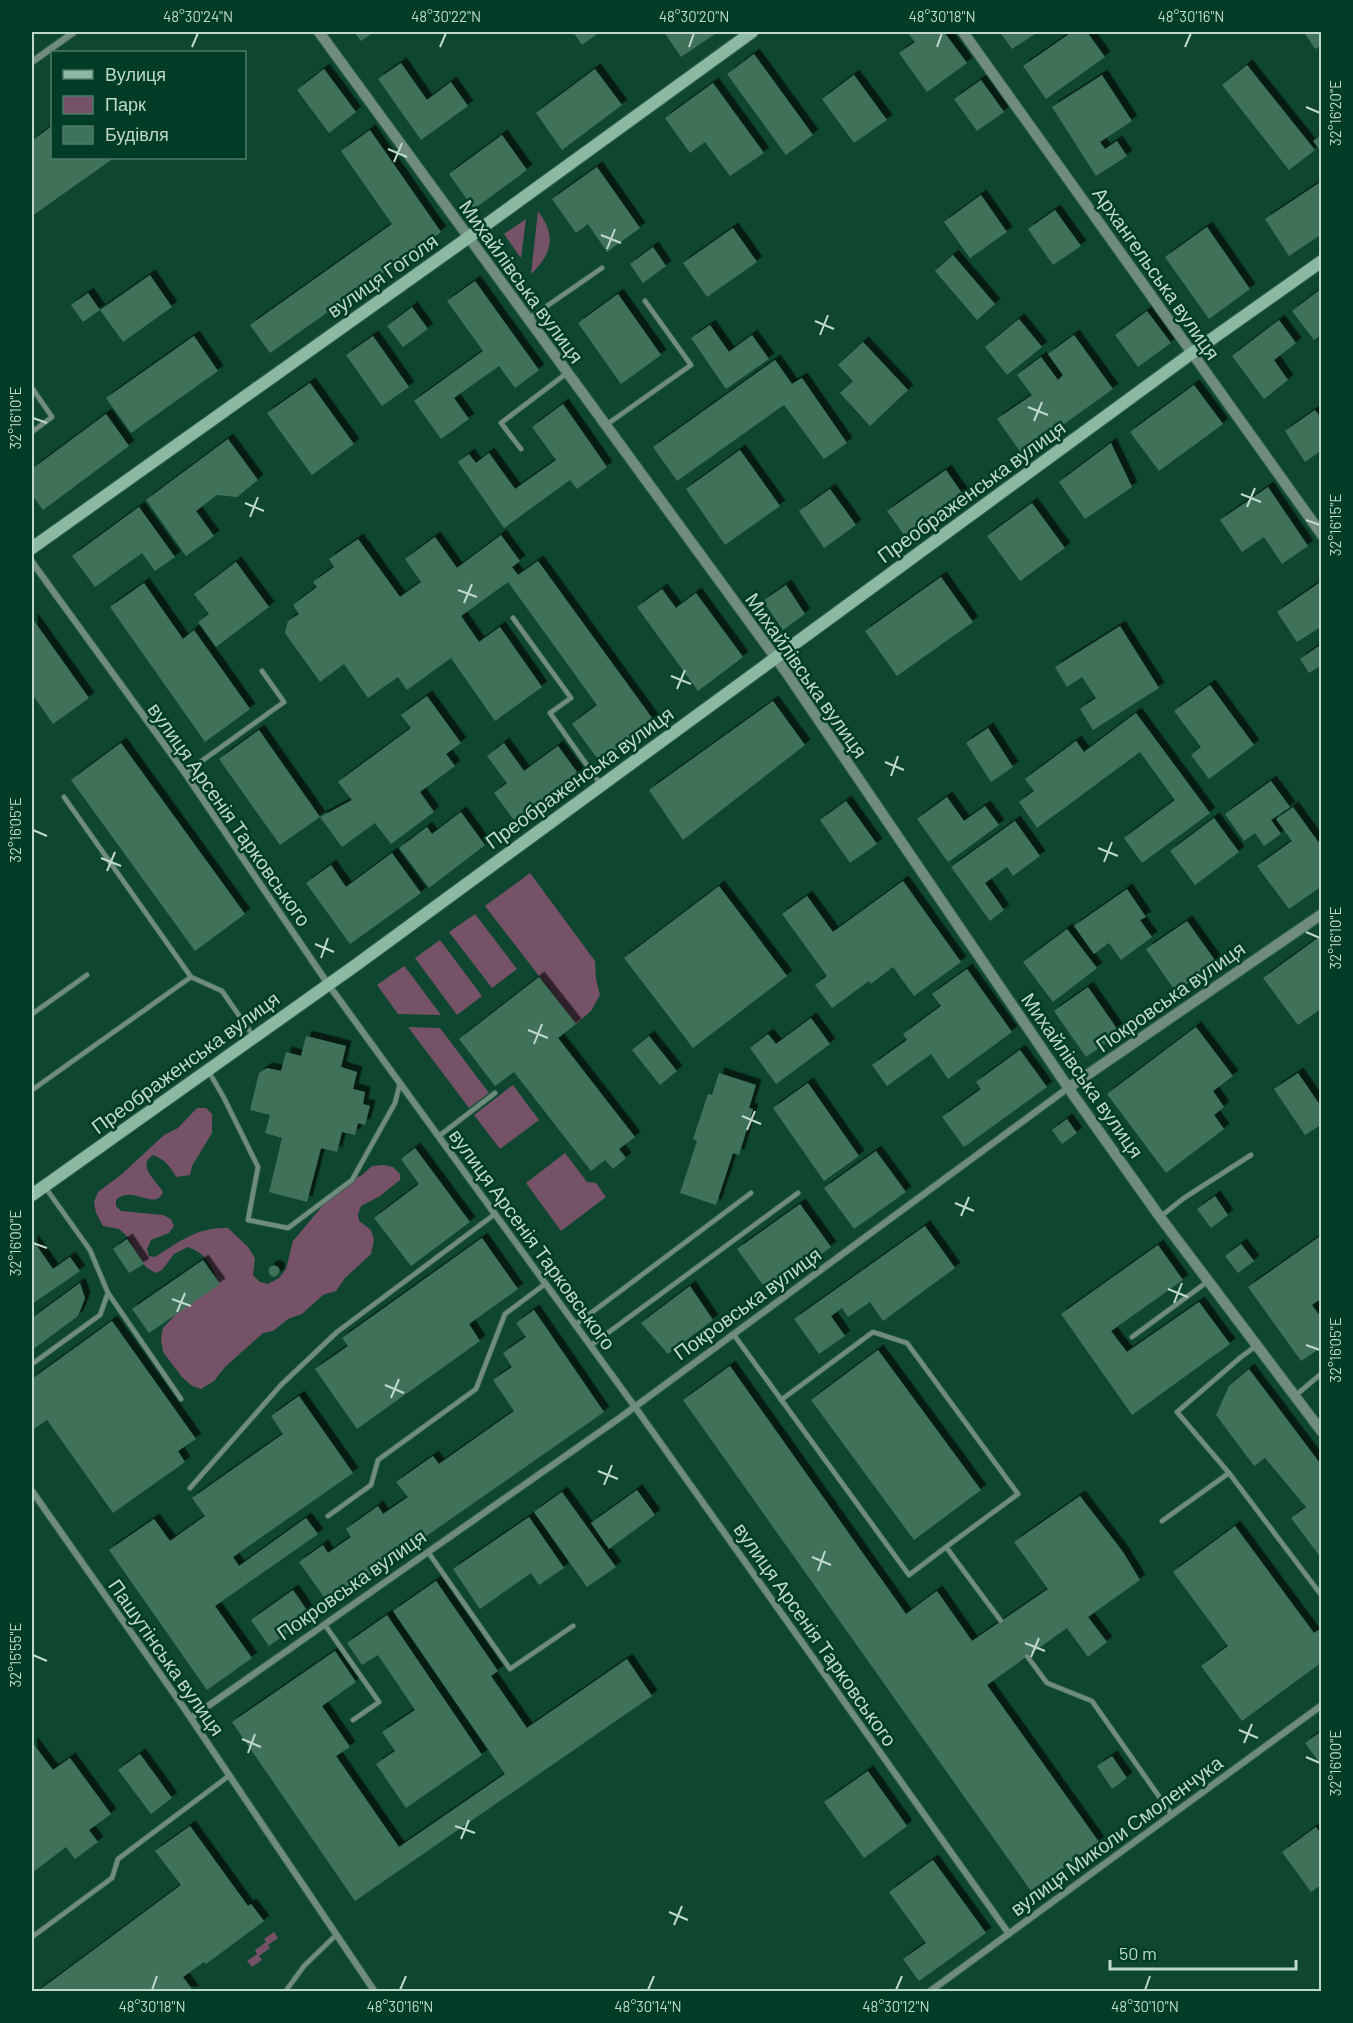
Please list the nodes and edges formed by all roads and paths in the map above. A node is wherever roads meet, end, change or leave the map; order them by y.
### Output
1 (74, 32) edge
2 (319, 32) edge
3 (752, 32) edge
4 (963, 32) edge
5 (32, 62) edge
6 (468, 238) junction
7 (1322, 261) edge
8 (602, 268) dead end
9 (645, 302) dead end
10 (528, 319) junction
11 (1192, 353) junction
12 (567, 373) junction
13 (32, 388) edge
14 (606, 425) junction
15 (32, 432) edge
16 (521, 450) dead end
17 (1322, 535) edge
18 (32, 548) edge
19 (32, 562) edge
20 (513, 618) dead end
21 (775, 658) junction
22 (262, 670) dead end
23 (185, 774) junction
24 (601, 784) junction
25 (64, 797) dead end
26 (1322, 914) edge
27 (87, 975) dead end
28 (191, 977) junction
29 (328, 984) junction
30 (32, 1014) edge
31 (254, 1037) junction
32 (207, 1070) junction
33 (400, 1083) junction
34 (1068, 1088) junction
35 (32, 1090) edge
36 (495, 1093) dead end
37 (439, 1136) junction
38 (1251, 1155) dead end
39 (44, 1186) junction
40 (751, 1193) dead end
41 (798, 1193) dead end
42 (32, 1195) edge
43 (495, 1214) junction
44 (1160, 1217) junction
45 (1208, 1281) junction
46 (545, 1284) junction
47 (108, 1293) junction
48 (575, 1325) junction
49 (734, 1335) junction
50 (1132, 1336) dead end
51 (590, 1346) junction
52 (1256, 1346) junction
53 (32, 1364) edge
54 (1322, 1373) edge
55 (1295, 1396) junction
56 (181, 1399) dead end
57 (781, 1400) junction
58 (635, 1407) junction
59 (1321, 1430) edge
60 (1229, 1473) junction
61 (190, 1488) dead end
62 (32, 1491) edge
63 (328, 1516) dead end
64 (1162, 1521) dead end
65 (946, 1547) junction
66 (428, 1552) junction
67 (1322, 1596) edge
68 (1001, 1621) dead end
69 (325, 1624) junction
70 (573, 1626) dead end
71 (1028, 1656) dead end
72 (1322, 1705) edge
73 (191, 1718) junction
74 (353, 1720) dead end
75 (230, 1775) junction
76 (1172, 1815) junction
77 (1009, 1934) junction
78 (336, 1935) junction
79 (32, 1937) edge
80 (285, 1992) edge
81 (375, 1992) edge
82 (930, 1992) edge

1 - 5 street
2 - 6 street, Михайлівська вулиця
3 - 6 main road, вулиця Гоголя
4 - 11 street, Архангельська вулиця
6 - 10 street, Михайлівська вулиця
6 - 18 main road, вулиця Гоголя
7 - 11 main road, Преображенська вулиця
8 - 10 lane
9 - 14 lane
10 - 12 street, Михайлівська вулиця
11 - 17 street, Архангельська вулиця
11 - 21 main road, Преображенська вулиця
12 - 14 street, Михайлівська вулиця
12 - 16 lane
13 - 15 lane
14 - 21 street, Михайлівська вулиця
19 - 23 street, вулиця Арсенія Тарковського
20 - 24 lane
21 - 24 main road, Преображенська вулиця
21 - 34 street, Михайлівська вулиця
22 - 23 lane
23 - 29 street, вулиця Арсенія Тарковського
24 - 29 main road, Преображенська вулиця
25 - 28 lane
26 - 34 street, Покровська вулиця
27 - 30 lane
28 - 31 lane
28 - 35 lane
29 - 31 main road, Преображенська вулиця
29 - 33 street, вулиця Арсенія Тарковського
31 - 32 main road, Преображенська вулиця
32 - 33 lane
32 - 39 main road, Преображенська вулиця
33 - 37 street, вулиця Арсенія Тарковського
34 - 44 street, Михайлівська вулиця
34 - 49 street, Покровська вулиця
36 - 37 lane
37 - 43 street, вулиця Арсенія Тарковського
38 - 44 lane
39 - 42 main road, Преображенська вулиця
39 - 47 lane
40 - 48 lane
41 - 51 lane
43 - 46 street, вулиця Арсенія Тарковського
43 - 61 lane
44 - 45 street, Михайлівська вулиця
45 - 50 lane
45 - 52 street, Михайлівська вулиця
46 - 48 street, вулиця Арсенія Тарковського
46 - 63 lane
47 - 53 lane
47 - 56 lane
48 - 51 street, вулиця Арсенія Тарковського
49 - 57 lane
49 - 58 street, Покровська вулиця
51 - 58 street, вулиця Арсенія Тарковського
52 - 55 street, Михайлівська вулиця
52 - 60 lane
54 - 55 lane
55 - 59 street, Михайлівська вулиця
57 - 65 lane
57 - 65 lane
58 - 66 street, Покровська вулиця
58 - 77 street, вулиця Арсенія Тарковського
60 - 64 lane
60 - 67 lane
62 - 73 street, Пашутінська вулиця
65 - 68 lane
66 - 69 street, Покровська вулиця
66 - 70 lane
69 - 73 street, Покровська вулиця
69 - 74 lane
71 - 76 lane
72 - 76 street, вулиця Миколи Смоленчука
73 - 75 street, Пашутінська вулиця
75 - 78 street, Пашутінська вулиця
75 - 79 lane
76 - 77 street, вулиця Миколи Смоленчука
77 - 82 street, вулиця Миколи Смоленчука
78 - 80 lane
78 - 81 street, Пашутінська вулиця

